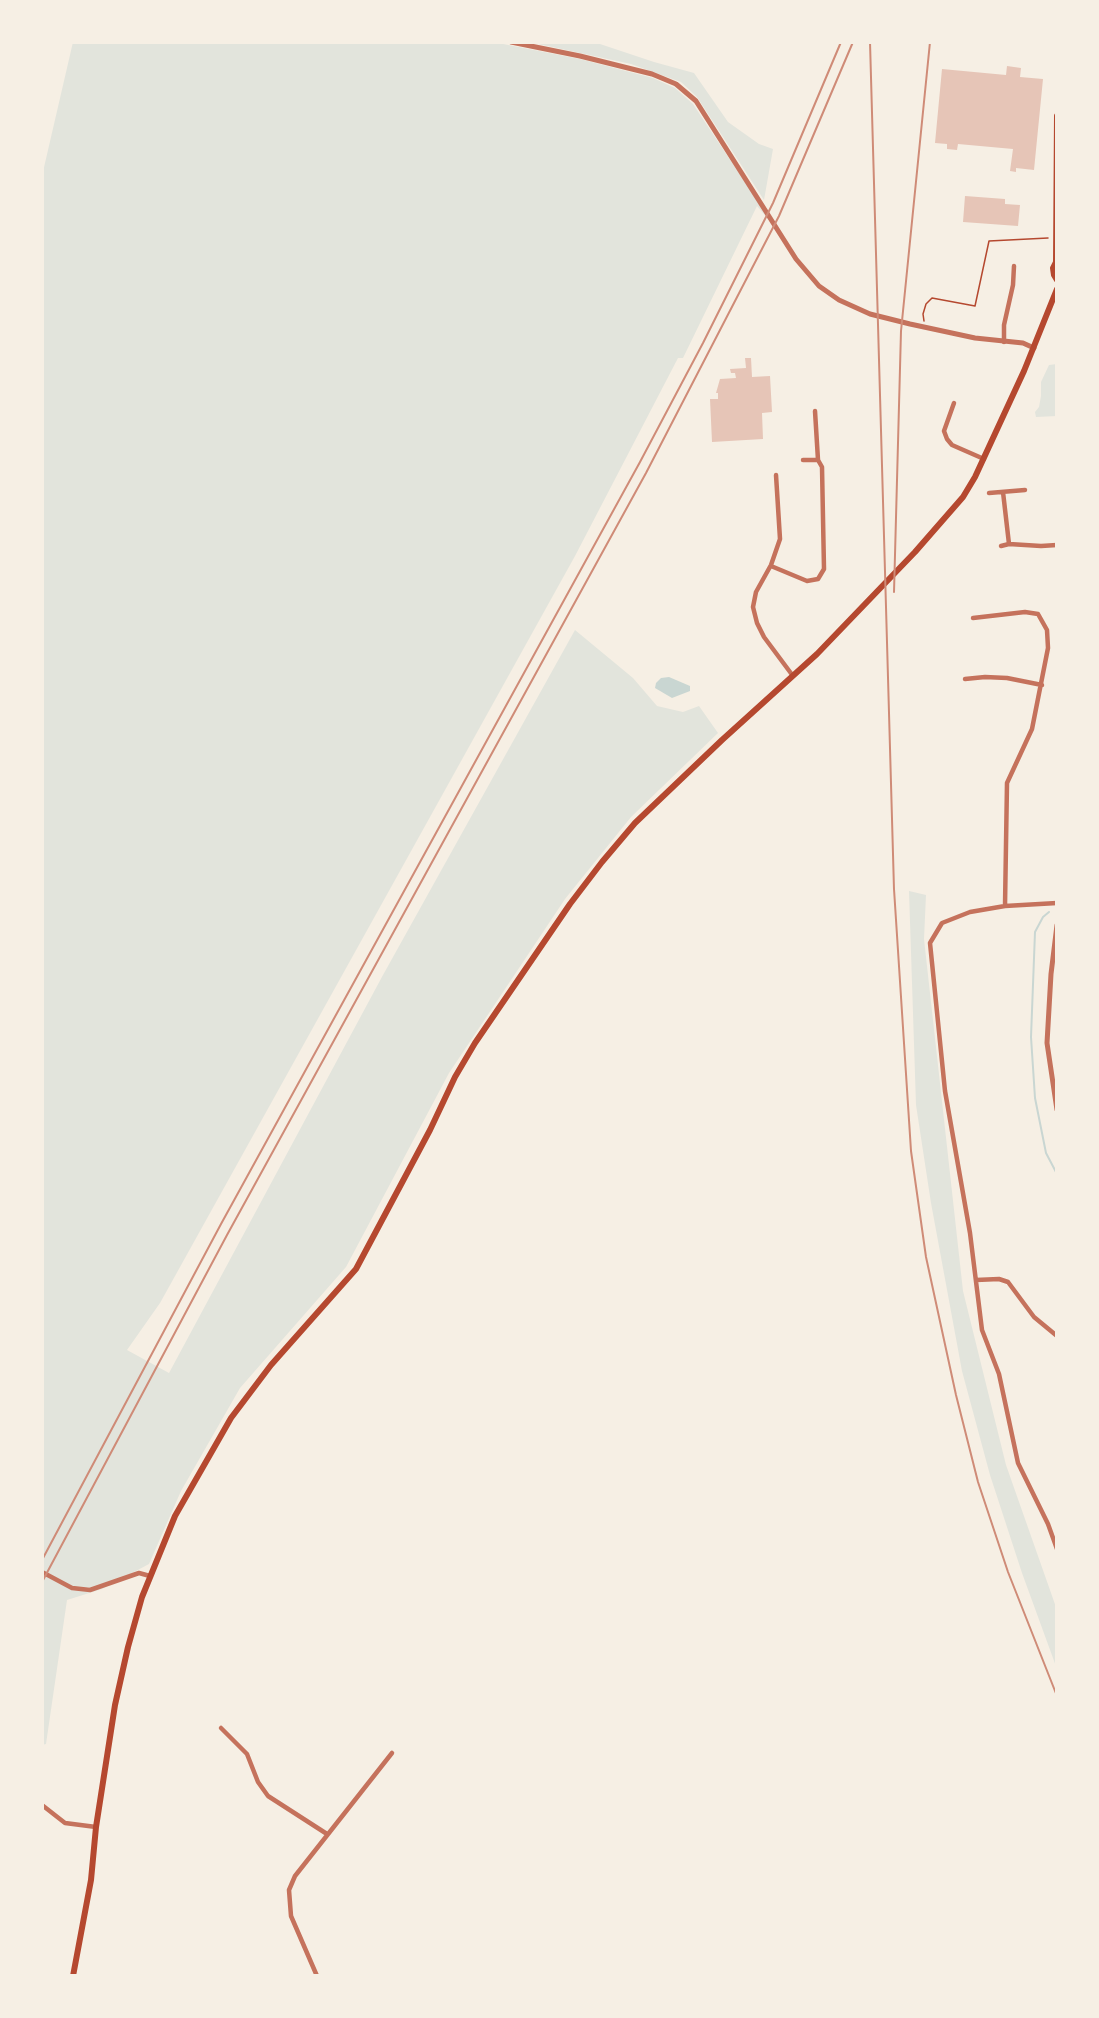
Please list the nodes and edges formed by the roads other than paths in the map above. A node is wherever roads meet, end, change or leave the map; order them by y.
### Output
1 (511, 42) edge
2 (1057, 116) edge
3 (1054, 238) edge
4 (1057, 262) edge
5 (1014, 266) dead end
6 (1057, 280) edge
7 (1057, 290) edge
8 (1004, 342) junction
9 (1034, 348) junction
10 (954, 403) dead end
11 (815, 411) dead end
12 (984, 459) junction
13 (803, 460) dead end
14 (818, 460) junction
15 (776, 475) dead end
16 (1025, 490) dead end
17 (1003, 492) junction
18 (989, 493) dead end
19 (1010, 544) junction
20 (1057, 544) edge
21 (1001, 546) dead end
22 (771, 566) junction
23 (973, 618) dead end
24 (793, 676) junction
25 (964, 679) dead end
26 (1042, 685) junction
27 (1057, 903) edge
28 (1005, 906) junction
29 (1057, 925) edge
30 (1054, 975) edge
31 (1057, 1110) edge
32 (976, 1280) junction
33 (1057, 1336) edge
34 (1057, 1549) edge
35 (42, 1572) edge
36 (150, 1576) junction
37 (221, 1728) dead end
38 (392, 1753) dead end
39 (42, 1805) edge
40 (96, 1827) junction
41 (327, 1834) junction
42 (72, 1976) edge
43 (317, 1976) edge

1 - 8 street
2 - 3 main road
3 - 4 main road
4 - 6 main road
5 - 8 street
7 - 9 main road
8 - 9 street
9 - 12 main road
10 - 12 street
11 - 14 street
12 - 24 main road
13 - 14 street
14 - 22 street
15 - 22 street
16 - 17 street
17 - 18 street
17 - 19 street
19 - 20 street
19 - 21 street
22 - 24 street
23 - 26 street
24 - 36 main road
25 - 26 street
26 - 28 street
27 - 28 street
28 - 32 street
29 - 30 street
30 - 31 street
32 - 33 street
32 - 34 street
35 - 36 street
36 - 40 main road
37 - 41 street
38 - 41 street
39 - 40 street
40 - 42 main road
41 - 43 street

